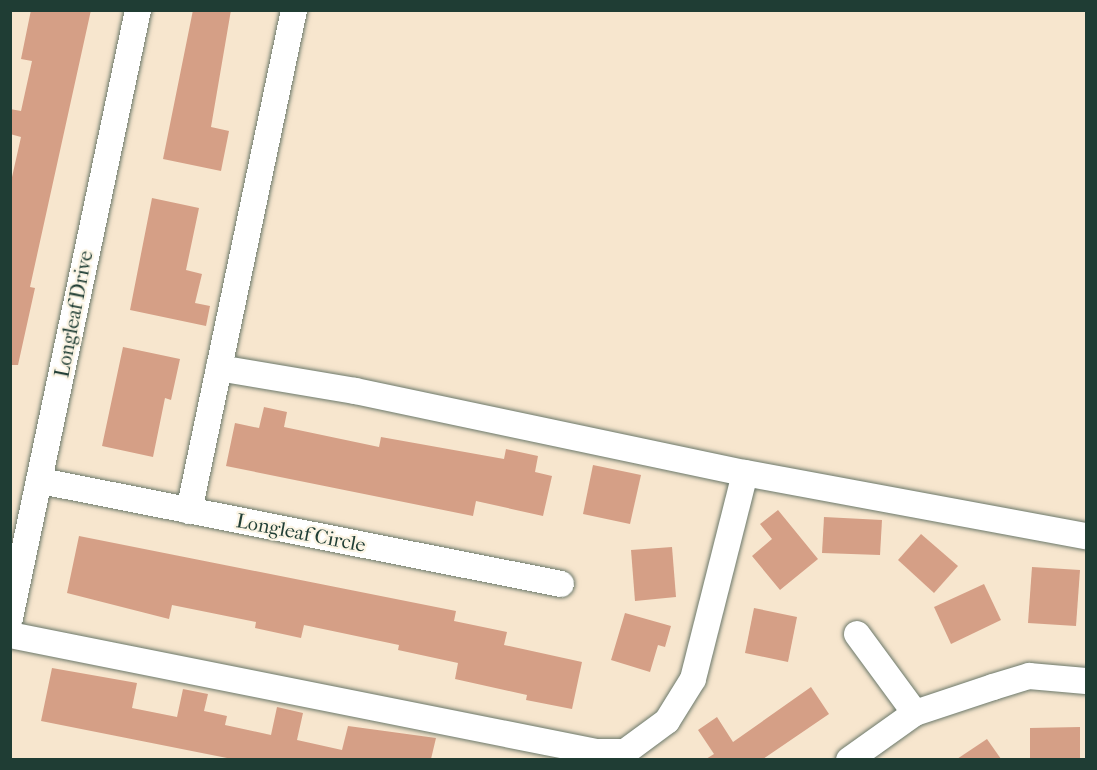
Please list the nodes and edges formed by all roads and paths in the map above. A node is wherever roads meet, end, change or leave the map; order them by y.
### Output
1 (138, 10) edge
2 (294, 10) edge
3 (219, 368) junction
4 (745, 473) junction
5 (41, 481) junction
6 (189, 511) junction
7 (1086, 536) edge
8 (561, 584) dead end
9 (10, 618) edge
10 (857, 634) dead end
11 (10, 635) edge
12 (1086, 681) edge
13 (915, 713) junction
14 (849, 759) edge

1 - 5 street, Longleaf Drive
2 - 3 street
3 - 4 street
3 - 6 street
4 - 7 street
4 - 11 street
5 - 6 street, Longleaf Circle
5 - 9 street, Longleaf Drive
6 - 8 street, Longleaf Circle
10 - 13 street
12 - 13 street
13 - 14 street

